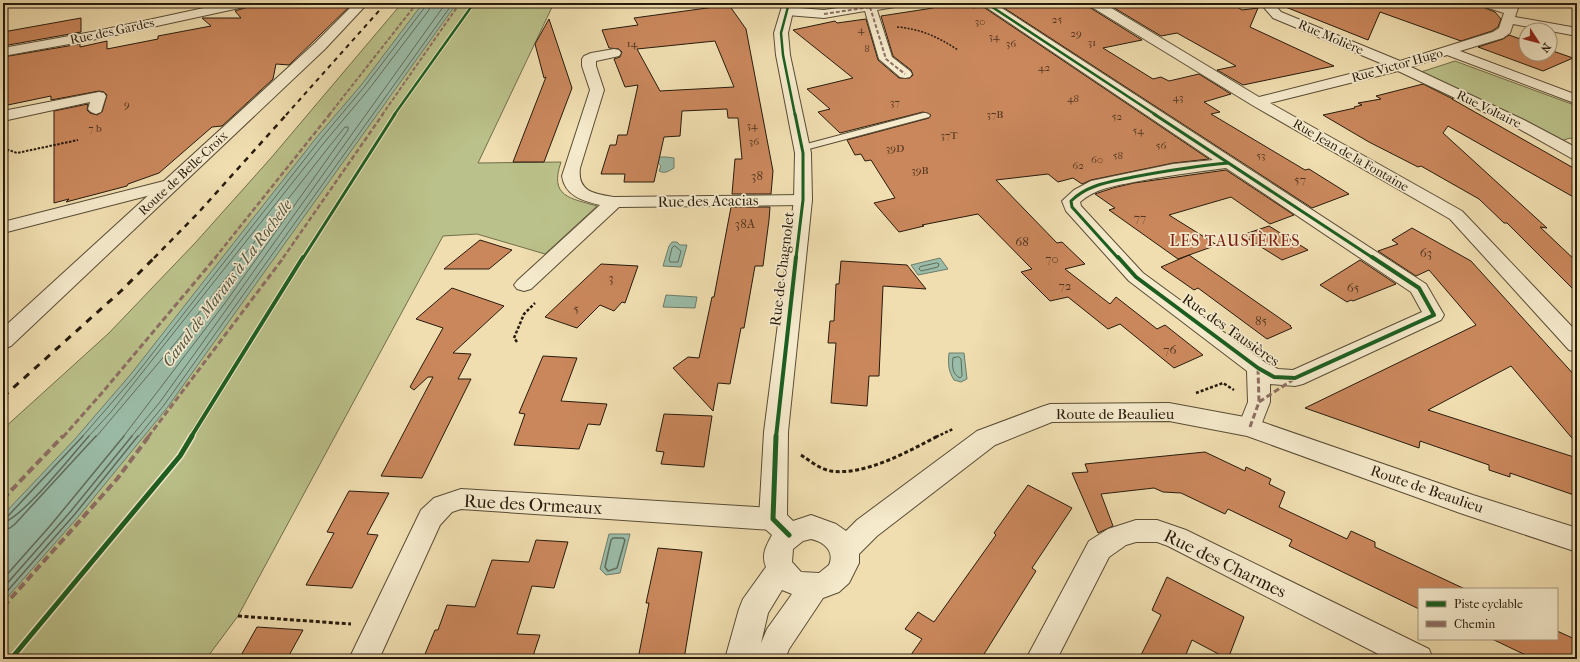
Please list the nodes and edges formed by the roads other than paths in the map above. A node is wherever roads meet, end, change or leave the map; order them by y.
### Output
1 (244, 3) edge
2 (362, 3) edge
3 (897, 3) edge
4 (986, 3) edge
5 (1094, 3) edge
6 (1266, 3) edge
7 (1486, 3) edge
8 (870, 7) junction
9 (1512, 11) edge
10 (786, 14) edge
11 (1577, 32) edge
12 (1447, 51) junction
13 (3, 52) edge
14 (614, 53) dead end
15 (1400, 66) junction
16 (905, 74) dead end
17 (1577, 100) edge
18 (1258, 102) junction
19 (96, 109) dead end
20 (926, 115) dead end
21 (3, 116) edge
22 (802, 148) junction
23 (1577, 155) edge
24 (1228, 163) junction
25 (172, 184) junction
26 (803, 200) junction
27 (614, 202) junction
28 (3, 228) edge
29 (524, 285) road end
30 (3, 342) edge
31 (1577, 345) edge
32 (1258, 368) junction
33 (1295, 378) junction
34 (1259, 402) junction
35 (1250, 427) junction
36 (781, 527) junction
37 (1577, 540) edge
38 (844, 551) junction
39 (780, 569) junction
40 (814, 586) junction
41 (364, 659) edge
42 (741, 659) edge
43 (769, 659) edge
44 (1041, 659) edge
45 (1418, 659) edge

1 - 13 street, Rue des Gardes
2 - 25 street, Route de Belle-Croix
3 - 8 street
4 - 24 street, Rue des Tausières
5 - 18 street, Rue Jean de la Fontaine
6 - 15 street, Rue Molière
7 - 9 street
8 - 10 street
8 - 16 street
9 - 11 street
9 - 12 street, Rue Victor Hugo
10 - 22 street, Rue de Chagnolet
12 - 15 street, Rue Victor Hugo
12 - 17 street
14 - 27 street, Rue des Acacias
15 - 18 street, Rue Victor Hugo
15 - 23 street, Rue Voltaire
18 - 31 street, Rue Jean de la Fontaine
19 - 21 street
20 - 22 lane
22 - 26 street, Rue de Chagnolet
24 - 32 street, Rue des Tausières
24 - 33 street, Rue des Tausières
25 - 28 street
25 - 30 street, Route de Belle-Croix
26 - 27 street, Rue des Acacias
26 - 36 street, Rue de Chagnolet
27 - 29 street
32 - 33 street, Rue des Tausières
32 - 34 street
33 - 34 street
34 - 35 street
35 - 37 street, Route de Beaulieu
35 - 38 street, Route de Beaulieu
36 - 38 street
36 - 39 street
36 - 41 street, Rue des Ormeaux
38 - 40 street
39 - 40 street
39 - 42 street
40 - 43 street
44 - 45 street, Rue des Charmes

